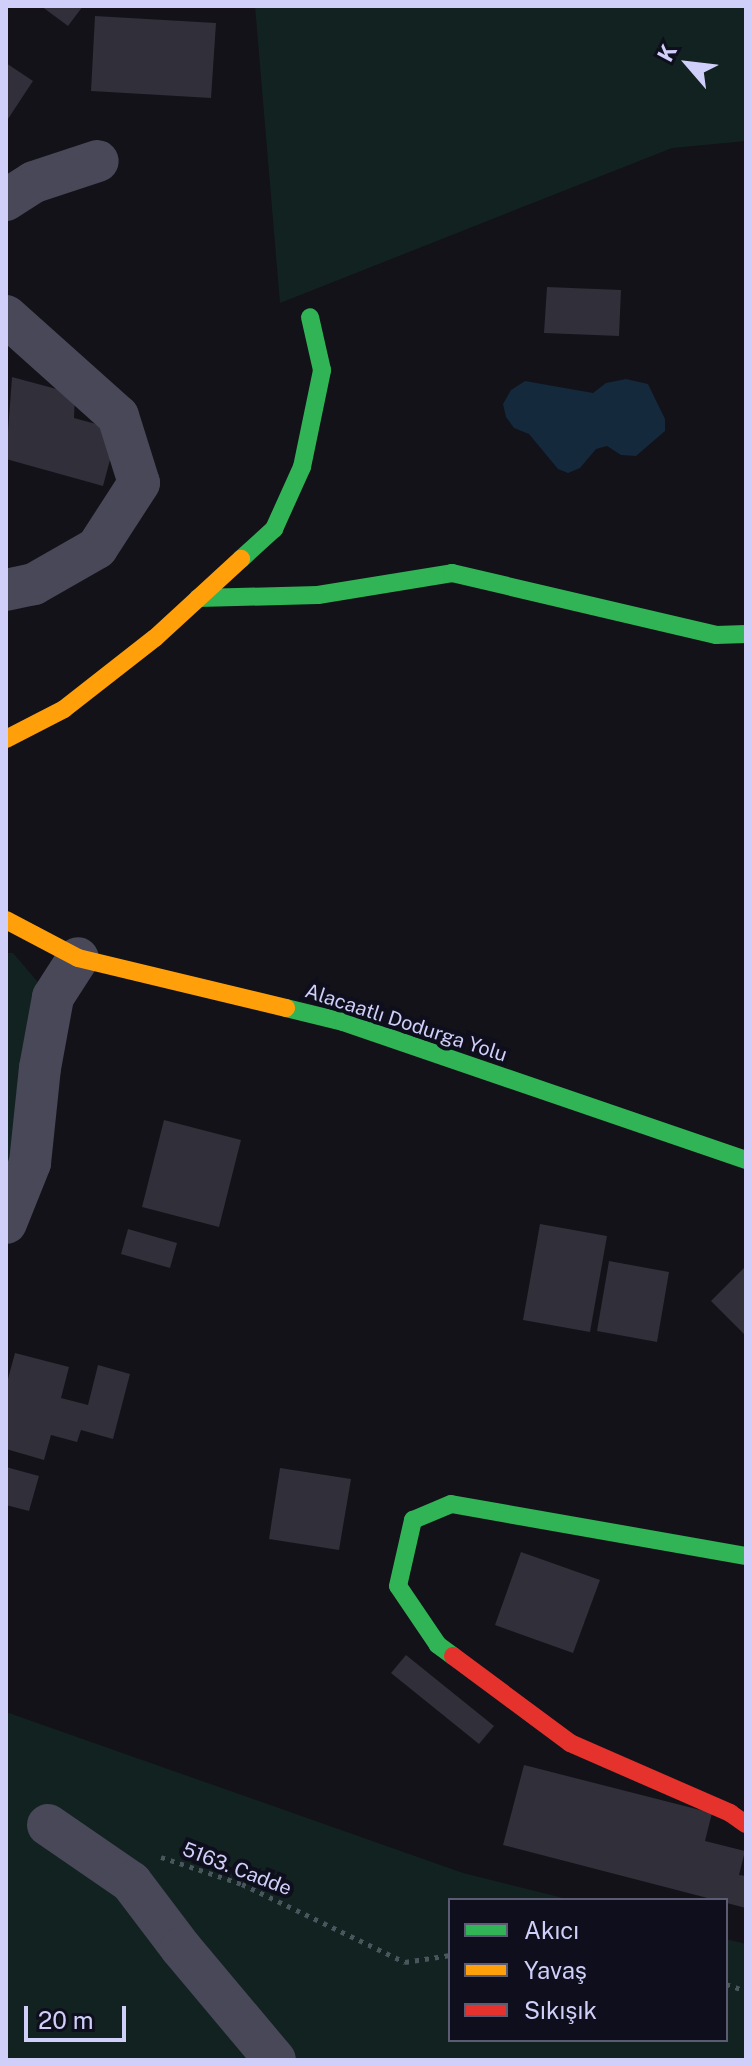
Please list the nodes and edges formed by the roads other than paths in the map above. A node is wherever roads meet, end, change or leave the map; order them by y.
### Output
1 (98, 161) dead end
2 (6, 200) edge
3 (6, 316) edge
4 (310, 317) dead end
5 (6, 590) edge
6 (198, 598) junction
7 (746, 634) edge
8 (6, 739) edge
9 (6, 920) edge
10 (78, 958) junction
11 (746, 1160) edge
12 (6, 1223) edge
13 (746, 1556) edge
14 (746, 1824) edge
15 (48, 1825) dead end
16 (275, 2060) edge

1 - 2 street
3 - 5 street
4 - 6 street
6 - 7 street
6 - 8 street
9 - 10 street, Alacaatlı Dodurga Yolu
10 - 11 street, Alacaatlı Dodurga Yolu
10 - 12 street
13 - 14 street
15 - 16 street

